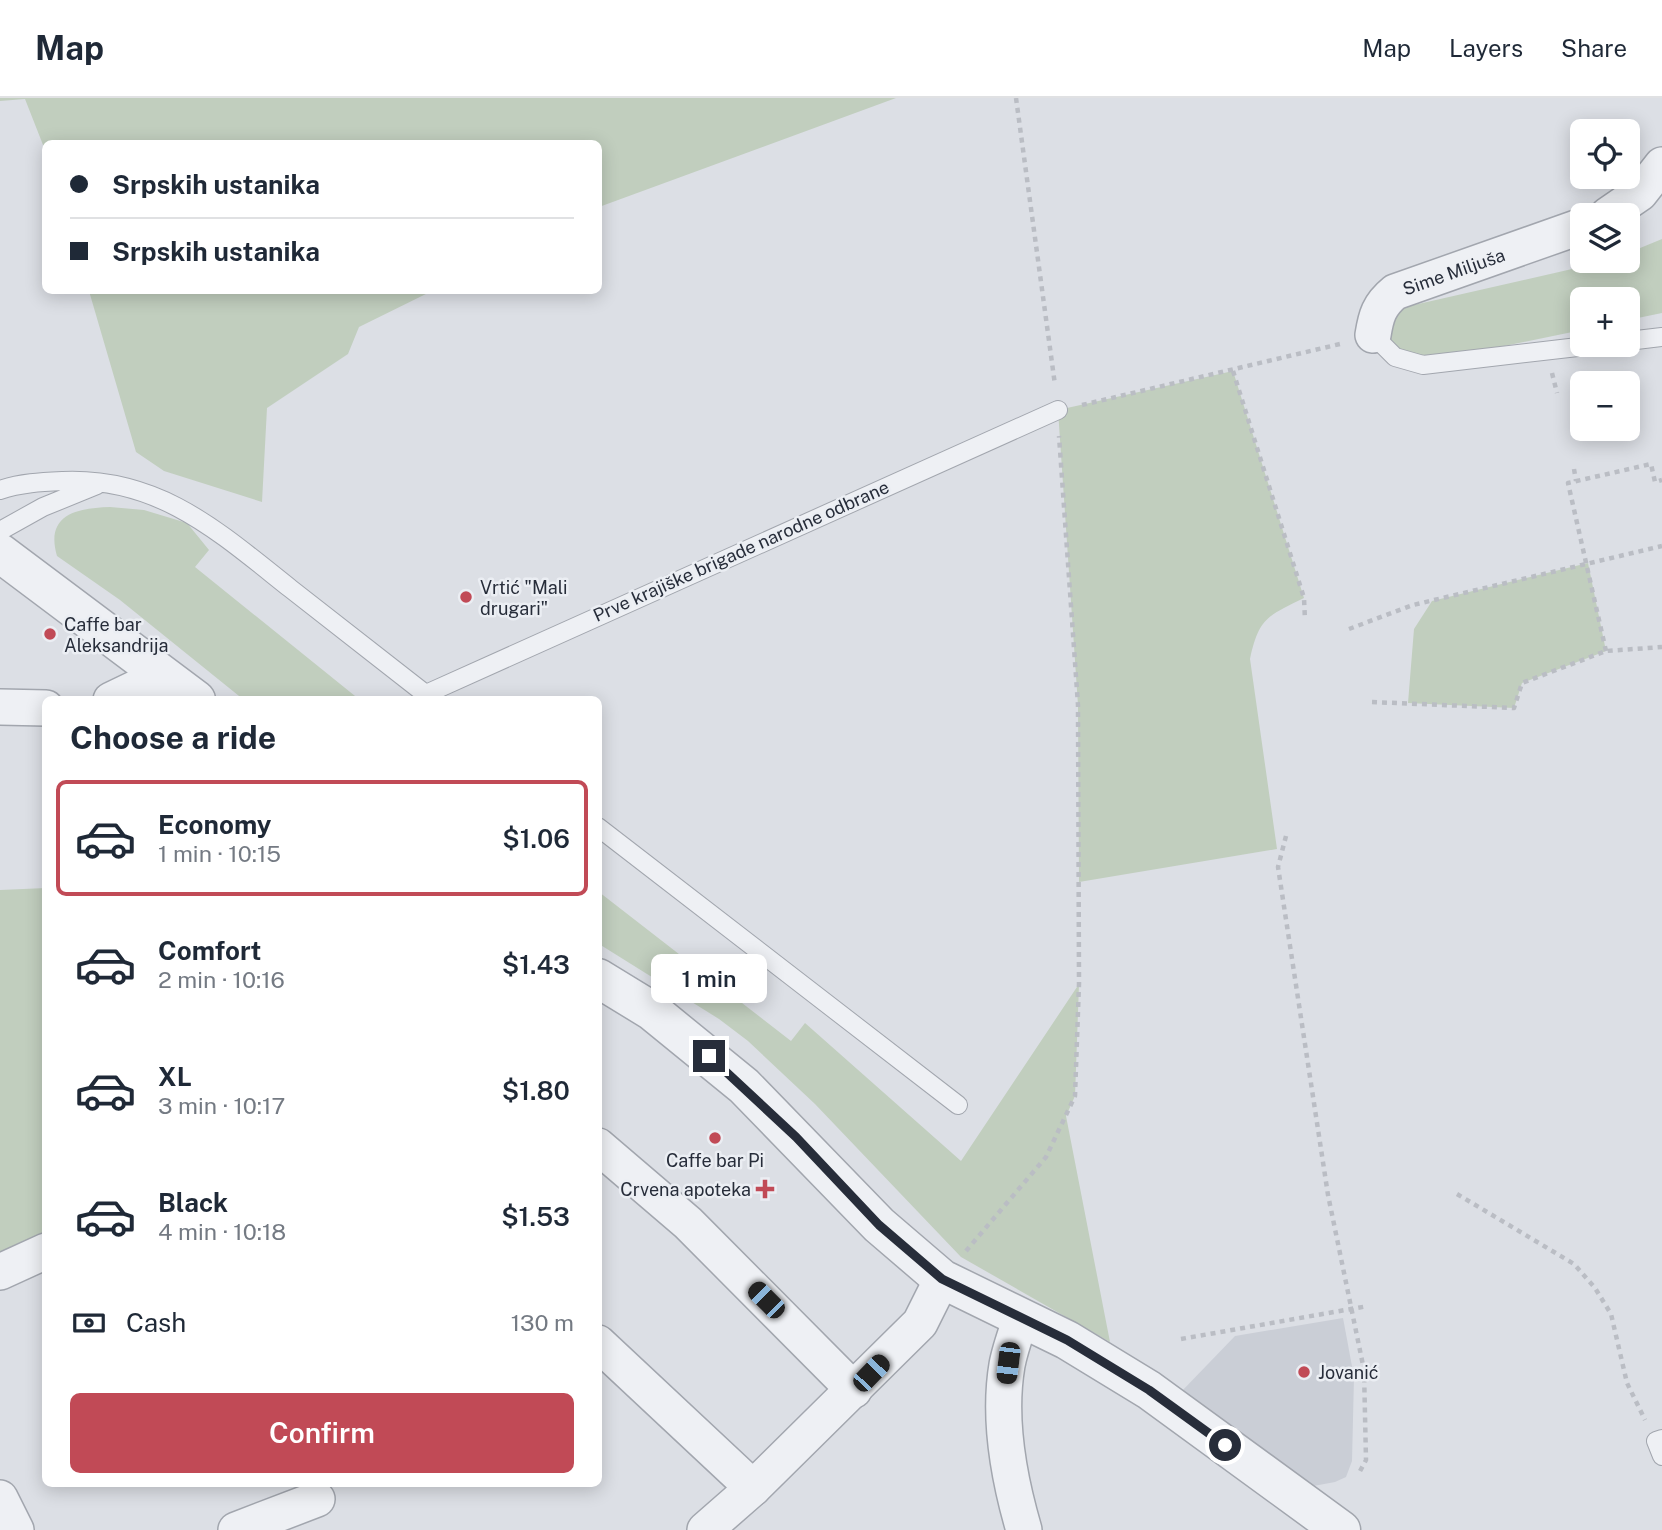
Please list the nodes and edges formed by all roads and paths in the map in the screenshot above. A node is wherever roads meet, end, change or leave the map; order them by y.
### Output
1 (1016, 98) edge
2 (1662, 165) edge
3 (1625, 203) edge
4 (1570, 230) edge
5 (1373, 335) junction
6 (1662, 337) edge
7 (1640, 340) edge
8 (1570, 348) edge
9 (1233, 371) junction
10 (1058, 410) junction
11 (1574, 469) dead end
12 (1662, 480) edge
13 (104, 482) junction
14 (1576, 482) junction
15 (0, 490) edge
16 (0, 531) edge
17 (1662, 546) edge
18 (0, 554) edge
19 (1588, 563) junction
20 (1305, 620) dead end
21 (1349, 629) dead end
22 (1662, 647) edge
23 (1606, 651) junction
24 (163, 676) junction
25 (120, 696) edge
26 (190, 696) edge
27 (428, 696) edge
28 (431, 696) edge
29 (1372, 702) dead end
30 (0, 707) edge
31 (42, 708) edge
32 (602, 830) edge
33 (1286, 836) dead end
34 (602, 980) edge
35 (958, 1105) dead end
36 (602, 1149) edge
37 (1457, 1194) dead end
38 (42, 1253) edge
39 (0, 1272) edge
40 (942, 1279) junction
41 (1368, 1306) dead end
42 (1353, 1309) junction
43 (1021, 1318) junction
44 (1181, 1339) dead end
45 (602, 1347) edge
46 (854, 1390) junction
47 (1660, 1445) edge
48 (1359, 1473) dead end
49 (753, 1488) junction
50 (0, 1498) edge
51 (317, 1499) dead end
52 (16, 1530) edge
53 (236, 1530) edge
54 (705, 1530) edge
55 (1024, 1530) edge
56 (1341, 1530) edge

1 - 10 path
2 - 3 street
4 - 5 street, Sime Miljuša
5 - 8 lane
5 - 9 path
6 - 7 lane
9 - 10 path
9 - 20 path
10 - 28 lane, Prve krajiške brigade narodne odbrane
10 - 40 path
11 - 14 path
12 - 14 path
13 - 15 lane, Prve krajiške brigade narodne odbrane
13 - 16 lane
13 - 27 lane, Prve krajiške brigade narodne odbrane
14 - 19 path
17 - 19 path
18 - 24 street
19 - 21 path
19 - 23 path
22 - 23 path
23 - 29 path
24 - 25 street
24 - 26 street
30 - 31 street
32 - 35 lane
33 - 42 path
34 - 40 street
36 - 46 street
37 - 47 path
38 - 39 street
40 - 43 street
40 - 46 street
41 - 42 path
42 - 44 path
42 - 48 path
43 - 55 street
43 - 56 street
45 - 49 street
46 - 49 street
49 - 54 street
50 - 52 street
51 - 53 street

